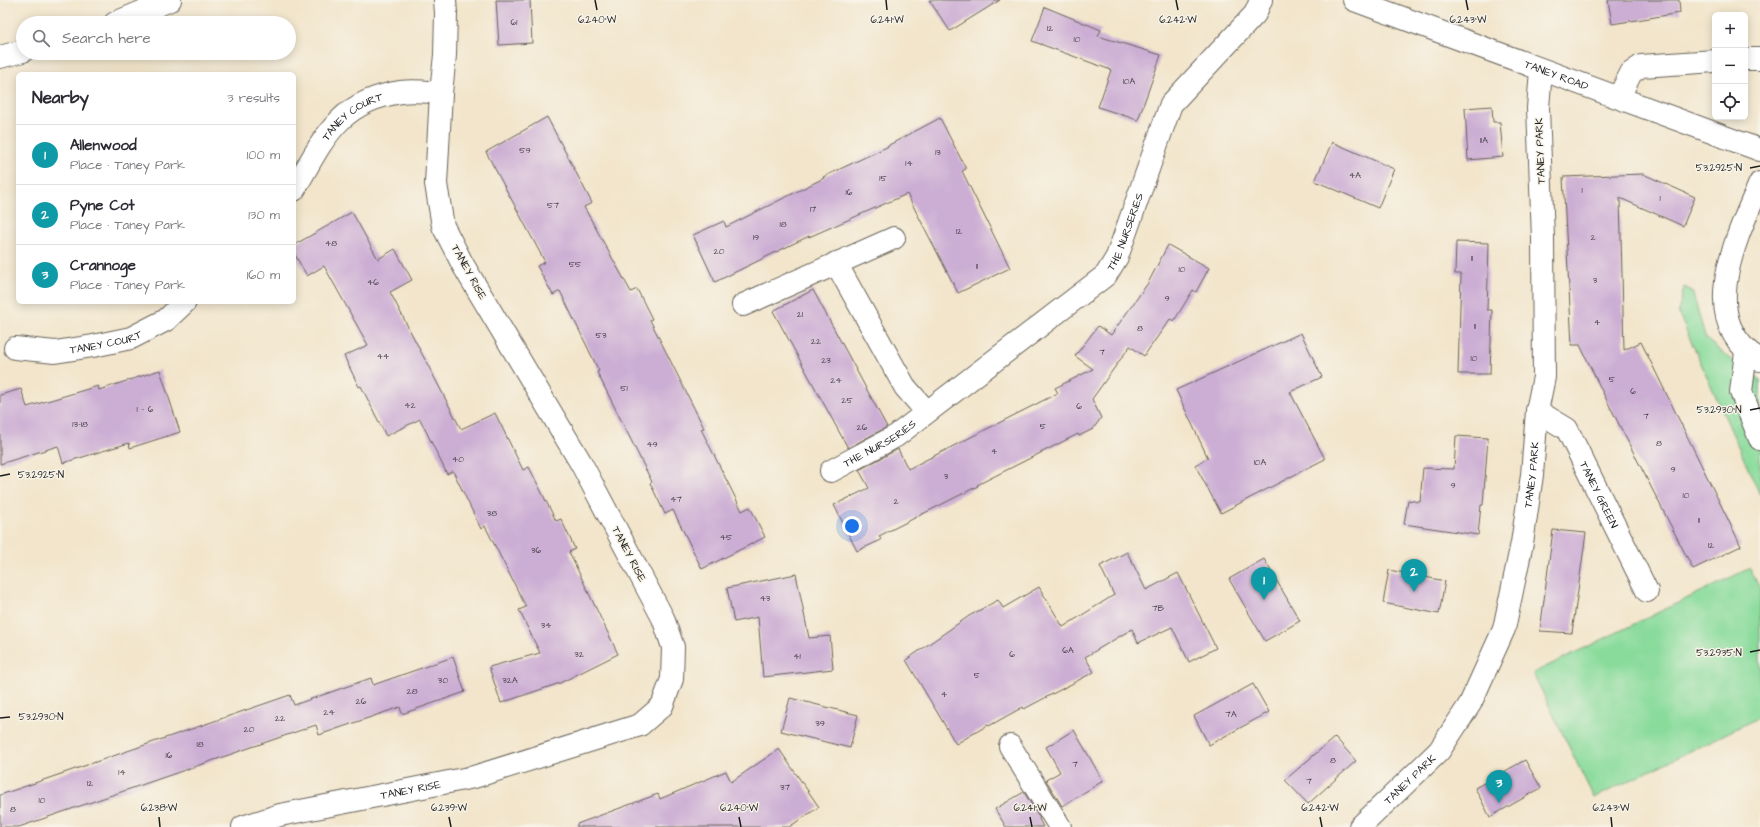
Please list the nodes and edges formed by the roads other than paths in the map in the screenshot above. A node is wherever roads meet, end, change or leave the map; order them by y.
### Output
1 (170, 0) edge
2 (445, 0) edge
3 (1261, 0) edge
4 (1354, 0) edge
5 (132, 16) edge
6 (16, 53) edge
7 (0, 57) edge
8 (1760, 58) edge
9 (1748, 59) edge
10 (1712, 60) edge
11 (1541, 70) junction
12 (441, 93) junction
13 (1619, 97) junction
14 (1760, 150) edge
15 (1760, 183) edge
16 (296, 186) edge
17 (894, 238) dead end
18 (836, 263) junction
19 (183, 304) edge
20 (743, 306) dead end
21 (15, 348) dead end
22 (1753, 356) edge
23 (926, 411) junction
24 (1537, 411) junction
25 (1760, 439) edge
26 (831, 471) dead end
27 (1647, 591) dead end
28 (1010, 746) dead end
29 (243, 827) edge
30 (1060, 827) edge
31 (1360, 827) edge

1 - 5 street
2 - 12 street, TANEY RISE
3 - 23 street, THE NURSERIES
4 - 11 street, TANEY ROAD
6 - 7 street
8 - 9 street
10 - 13 street
11 - 13 street, TANEY ROAD
11 - 24 street, TANEY PARK
12 - 16 street, TANEY COURT
12 - 29 street, TANEY RISE
13 - 14 street, TANEY ROAD
15 - 22 street
17 - 18 street
18 - 20 street
18 - 23 street, THE NURSERIES
19 - 21 street, TANEY COURT
22 - 25 street
23 - 26 street, THE NURSERIES
24 - 27 street, TANEY GREEN
24 - 31 street, TANEY PARK
28 - 30 street

